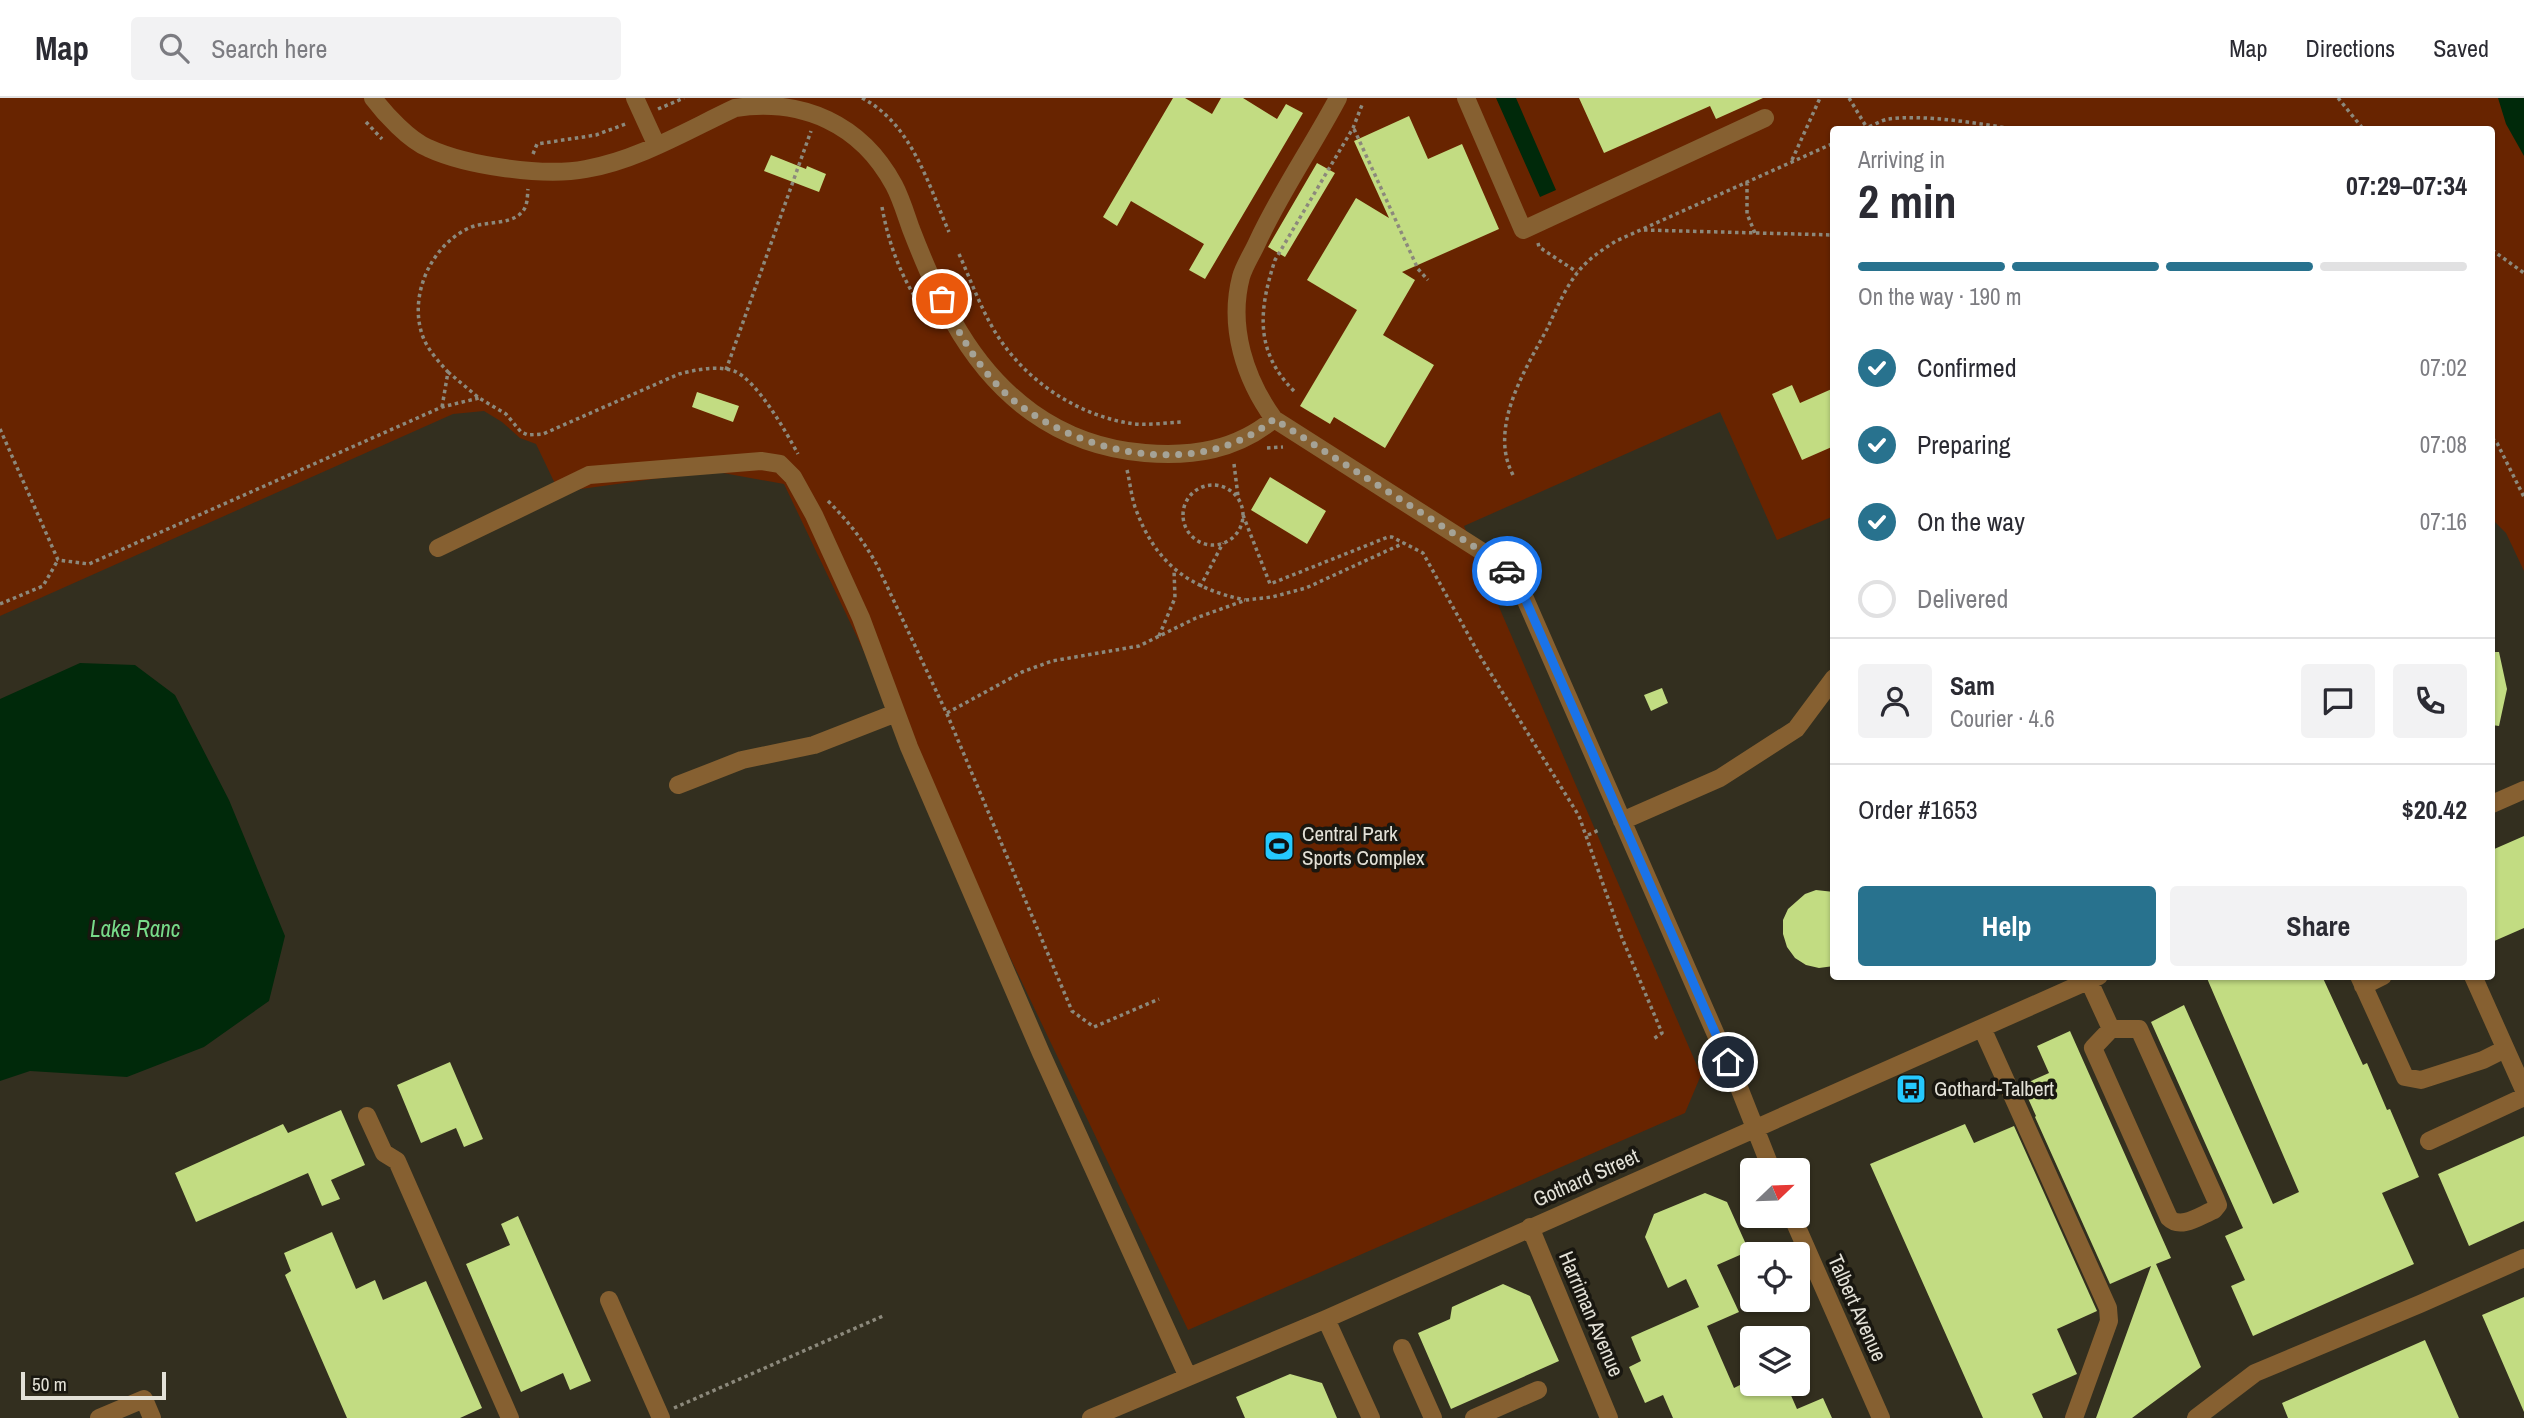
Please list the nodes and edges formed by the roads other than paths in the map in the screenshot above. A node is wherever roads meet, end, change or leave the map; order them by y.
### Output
1 (373, 98) edge
2 (635, 98) edge
3 (1338, 98) edge
4 (1466, 98) edge
5 (822, 105) edge
6 (1765, 118) dead end
7 (656, 144) junction
8 (1274, 419) junction
9 (438, 548) dead end
10 (1830, 683) edge
11 (896, 713) junction
12 (678, 785) dead end
13 (2524, 790) edge
14 (2495, 803) edge
15 (1622, 821) junction
16 (2092, 980) edge
17 (2094, 980) edge
18 (2475, 980) edge
19 (2361, 981) edge
20 (1982, 1028) junction
21 (2110, 1029) junction
22 (2505, 1049) junction
23 (2524, 1090) edge
24 (2524, 1097) edge
25 (367, 1116) dead end
26 (1754, 1128) junction
27 (2429, 1141) dead end
28 (1767, 1158) edge
29 (1530, 1227) junction
30 (1797, 1228) edge
31 (2524, 1258) edge
32 (609, 1300) dead end
33 (1326, 1319) junction
34 (1402, 1348) dead end
35 (1188, 1377) junction
36 (1538, 1390) dead end
37 (660, 1416) edge
38 (99, 1418) edge
39 (152, 1418) edge
40 (510, 1418) edge
41 (1091, 1418) edge
42 (1371, 1418) edge
43 (1433, 1418) edge
44 (1474, 1418) edge
45 (1609, 1418) edge
46 (1881, 1418) edge
47 (2074, 1418) edge
48 (2196, 1418) edge

1 - 7 street
2 - 7 street
3 - 8 street
4 - 6 street
5 - 7 street
5 - 8 street
8 - 15 street
9 - 11 street
10 - 15 street
11 - 12 street
11 - 35 street
13 - 14 street
15 - 26 street
16 - 20 street, Gothard Street
17 - 21 street
18 - 22 street
19 - 22 street
20 - 26 street, Gothard Street
20 - 47 street
21 - 21 street
22 - 23 street
24 - 27 street
25 - 40 street
26 - 28 street
26 - 29 street, Gothard Street
29 - 33 street, Gothard Street
29 - 45 street, Harriman Avenue
30 - 46 street, Talbert Avenue
31 - 48 street
32 - 37 street
33 - 35 street, Gothard Street
33 - 42 street
34 - 43 street
35 - 41 street, Gothard Street
36 - 44 street
38 - 39 street

